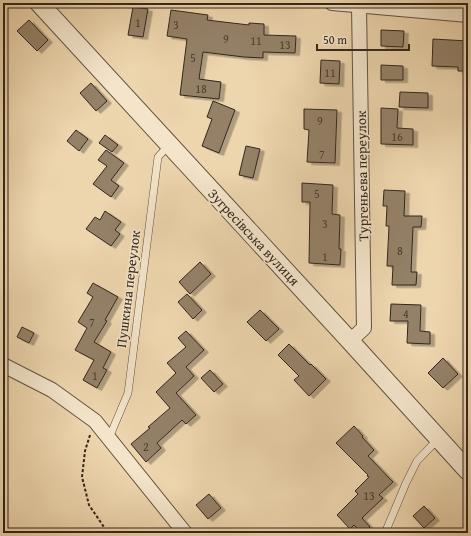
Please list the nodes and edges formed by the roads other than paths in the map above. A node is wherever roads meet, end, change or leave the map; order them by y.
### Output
1 (39, 3) edge
2 (332, 3) edge
3 (359, 5) junction
4 (468, 15) edge
5 (169, 145) junction
6 (350, 341) junction
7 (3, 365) edge
8 (109, 438) junction
9 (439, 438) junction
10 (468, 471) edge
11 (185, 533) edge
12 (385, 533) edge

1 - 5 street, Зугресівська вулиця
2 - 3 street
3 - 4 street
3 - 6 street, Тургеньева переулок
5 - 6 street, Зугресівська вулиця
5 - 8 lane, Пушкина переулок
6 - 9 street, Зугресівська вулиця
7 - 8 street
8 - 11 street
9 - 10 street, Зугресівська вулиця
9 - 12 lane

